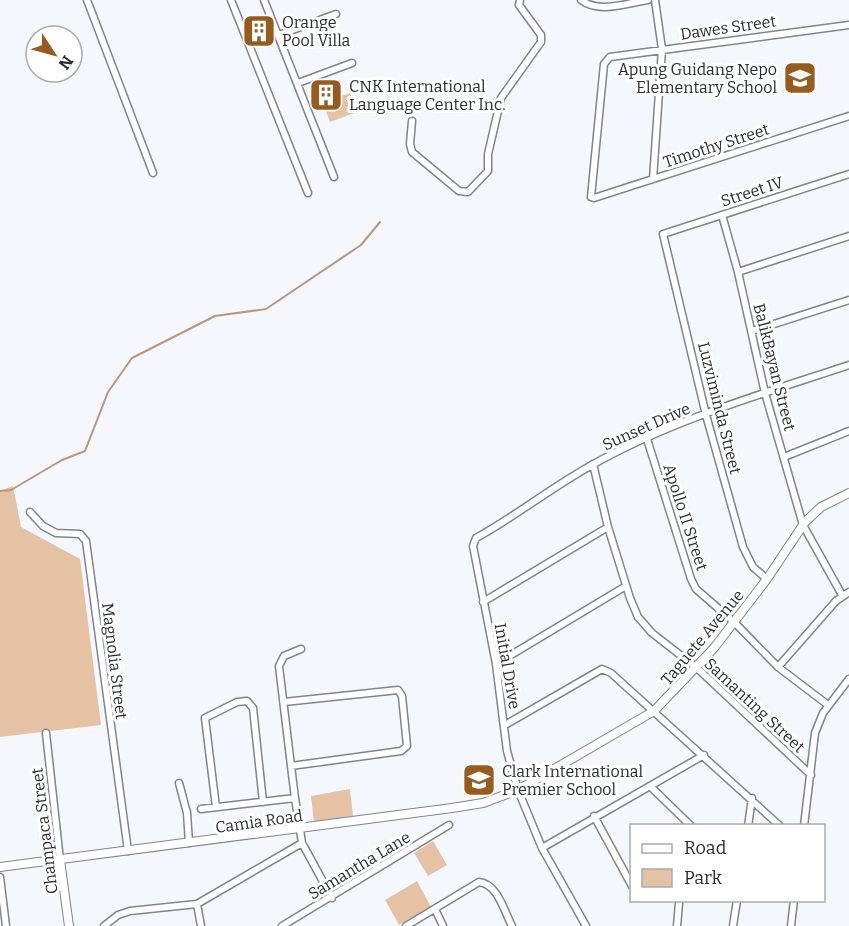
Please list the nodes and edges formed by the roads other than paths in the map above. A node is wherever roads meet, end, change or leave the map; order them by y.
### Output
1 (87, 0) edge
2 (231, 0) edge
3 (264, 0) edge
4 (520, 0) edge
5 (581, 0) edge
6 (648, 0) edge
7 (655, 0) edge
8 (336, 14) dead end
9 (849, 24) edge
10 (279, 35) junction
11 (662, 49) junction
12 (352, 63) dead end
13 (298, 83) junction
14 (849, 116) edge
15 (412, 121) dead end
16 (153, 173) dead end
17 (849, 174) edge
18 (334, 177) dead end
19 (653, 179) junction
20 (308, 193) dead end
21 (591, 196) joint
22 (722, 215) junction
23 (663, 234) joint
24 (849, 236) edge
25 (738, 272) junction
26 (849, 300) edge
27 (752, 331) junction
28 (849, 365) edge
29 (765, 393) junction
30 (706, 415) junction
31 (849, 431) edge
32 (647, 439) junction
33 (784, 457) junction
34 (593, 464) junction
35 (849, 493) edge
36 (30, 512) dead end
37 (802, 525) junction
38 (608, 527) junction
39 (473, 546) joint
40 (766, 579) junction
41 (626, 586) junction
42 (849, 592) edge
43 (842, 596) junction
44 (483, 602) junction
45 (734, 622) junction
46 (301, 649) dead end
47 (496, 664) junction
48 (778, 667) junction
49 (697, 668) junction
50 (849, 679) edge
51 (284, 702) junction
52 (828, 705) junction
53 (654, 711) junction
54 (505, 725) junction
55 (46, 733) dead end
56 (704, 754) junction
57 (291, 766) junction
58 (811, 775) junction
59 (179, 783) dead end
60 (650, 786) junction
61 (518, 790) junction
62 (295, 798) junction
63 (752, 798) junction
64 (263, 802) junction
65 (216, 807) junction
66 (201, 809) dead end
67 (594, 816) junction
68 (690, 824) edge
69 (748, 824) edge
70 (779, 824) edge
71 (804, 824) edge
72 (449, 825) dead end
73 (298, 829) junction
74 (189, 843) junction
75 (302, 843) junction
76 (542, 848) junction
77 (128, 852) junction
78 (60, 860) junction
79 (0, 867) edge
80 (0, 877) edge
81 (630, 882) edge
82 (332, 898) junction
83 (679, 902) edge
84 (737, 902) edge
85 (795, 902) edge
86 (197, 904) junction
87 (435, 909) junction
88 (6, 926) edge
89 (69, 926) edge
90 (104, 926) edge
91 (201, 926) edge
92 (282, 926) edge
93 (406, 926) edge
94 (443, 926) edge
95 (512, 926) edge
96 (585, 926) edge
97 (677, 926) edge
98 (733, 926) edge
99 (791, 926) edge

1 - 16 street
2 - 20 street
3 - 10 street
4 - 15 street
5 - 6 street
7 - 11 street
8 - 10 street
9 - 11 street, Dawes Street
10 - 13 street
11 - 19 street
11 - 21 street, Dawes Street
12 - 13 street
13 - 18 street
14 - 19 street, Timothy Street
17 - 22 street, Street IV
19 - 21 street, Timothy Street
22 - 23 street, Street IV
22 - 25 street, BalikBayan Street
23 - 30 street, Luzviminda Street
24 - 25 street
25 - 27 street, BalikBayan Street
26 - 27 street
27 - 29 street, BalikBayan Street
28 - 29 street, Sunset Drive
29 - 30 street, Sunset Drive
29 - 33 street, BalikBayan Street
30 - 32 street, Sunset Drive
30 - 40 street, Luzviminda Street
31 - 33 street
32 - 34 street, Sunset Drive
32 - 45 street, Apollo II Street
33 - 37 street, BalikBayan Street
34 - 38 street, Samanting Street
34 - 39 street, Sunset Drive
35 - 37 street, Taguete Avenue
36 - 77 street, Magnolia Street
37 - 40 street, Taguete Avenue
37 - 43 street, BalikBayan Street
38 - 41 street, Samanting Street
38 - 44 street
39 - 44 street, Initial Drive
40 - 45 street, Taguete Avenue
41 - 47 street
41 - 49 street, Samanting Street
42 - 43 street
43 - 48 street
44 - 47 street, Initial Drive
45 - 48 street, Apollo II Street
45 - 49 street, Taguete Avenue
46 - 51 street
47 - 54 street, Initial Drive
48 - 52 street, Apollo II Street
49 - 53 street, Taguete Avenue
49 - 58 street, Samanting Street
50 - 52 street
51 - 57 street
51 - 57 street
52 - 58 street
53 - 54 street
53 - 56 street
53 - 61 street, Taguete Avenue
54 - 61 street, Initial Drive
55 - 78 street, Champaca Street
56 - 60 street
56 - 63 street
57 - 62 street
58 - 71 street
59 - 74 street
60 - 67 street
60 - 68 street
61 - 73 street, Camia Road
61 - 76 street, Initial Drive
62 - 64 street
62 - 73 street
63 - 69 street
63 - 70 street
64 - 65 street
64 - 65 street
65 - 66 street
67 - 76 street
67 - 81 street
72 - 82 street, Samantha Lane
73 - 74 street, Camia Road
73 - 75 street
74 - 77 street, Camia Road
75 - 82 street
75 - 86 street
76 - 96 street, Initial Drive
77 - 78 street, Camia Road
78 - 79 street, Camia Road
78 - 89 street, Champaca Street
80 - 88 street
82 - 92 street, Samantha Lane
83 - 97 street
84 - 98 street
85 - 99 street
86 - 90 street
86 - 91 street
87 - 93 street
87 - 94 street
87 - 95 street

